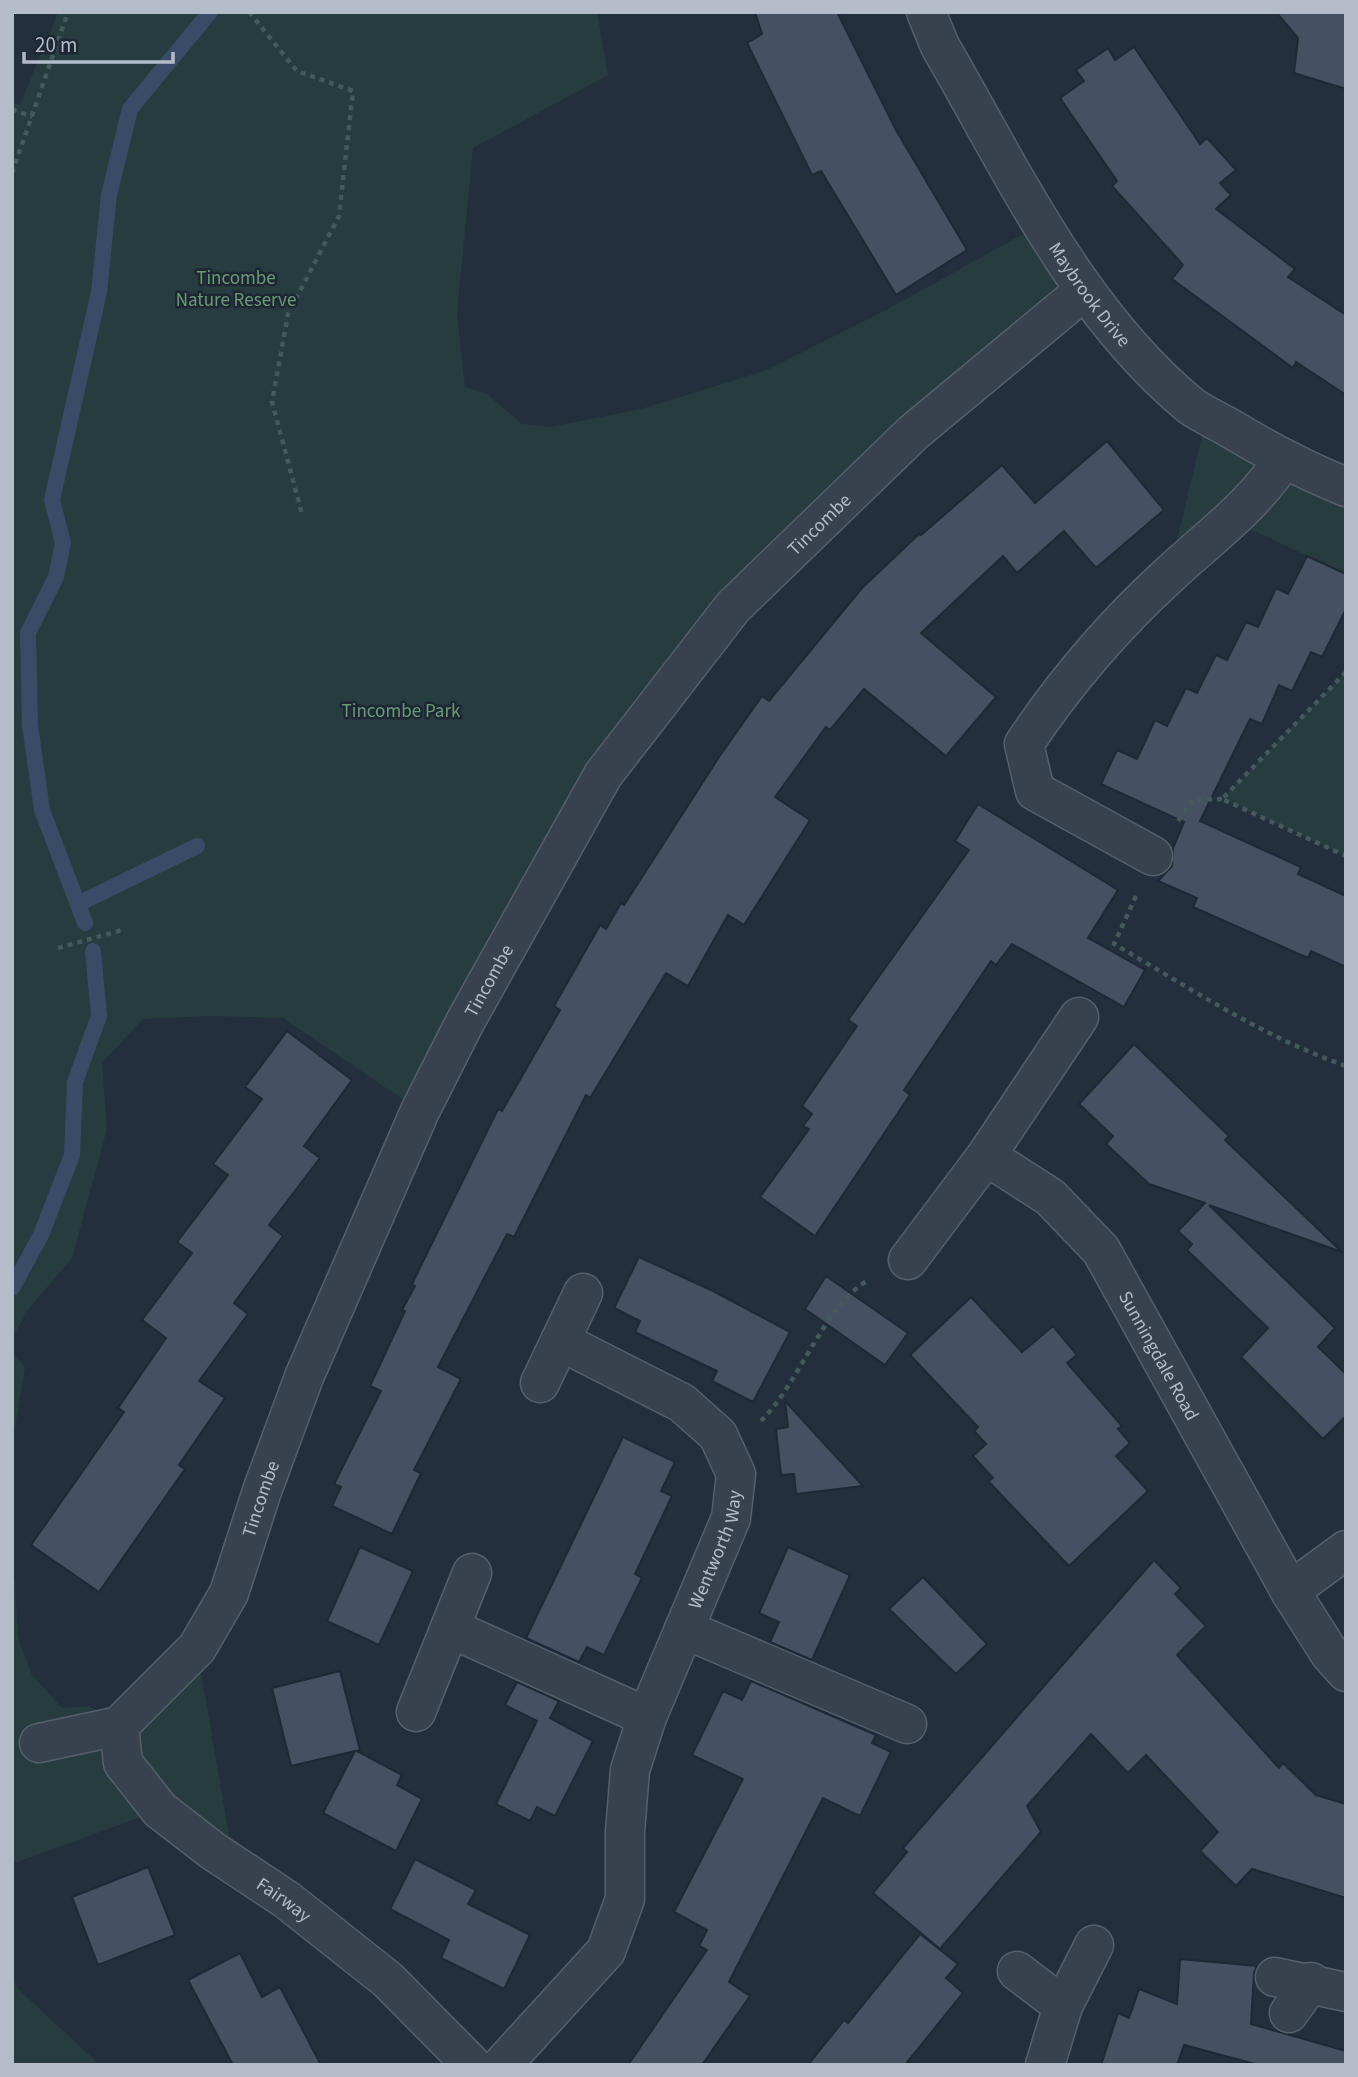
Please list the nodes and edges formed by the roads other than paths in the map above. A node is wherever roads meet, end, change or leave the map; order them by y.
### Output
1 (926, 12) edge
2 (1085, 289) junction
3 (1283, 460) junction
4 (1346, 487) edge
5 (1153, 856) road end
6 (1079, 1017) dead end
7 (986, 1156) junction
8 (908, 1260) road end
9 (583, 1293) dead end
10 (560, 1341) junction
11 (540, 1383) dead end
12 (1346, 1550) edge
13 (472, 1573) dead end
14 (1290, 1591) junction
15 (450, 1628) junction
16 (684, 1629) junction
17 (1346, 1672) edge
18 (416, 1712) dead end
19 (647, 1717) junction
20 (907, 1724) dead end
21 (119, 1726) junction
22 (39, 1743) dead end
23 (1094, 1945) dead end
24 (1017, 1971) dead end
25 (1311, 1984) edge
26 (1063, 2006) junction
27 (1289, 2013) dead end
28 (472, 2065) edge
29 (502, 2065) edge
30 (1045, 2065) edge

1 - 2 street, Maybrook Drive
2 - 3 street, Maybrook Drive
2 - 21 street, Tincombe
3 - 4 street, Maybrook Drive
3 - 5 street
6 - 7 street
7 - 8 street
7 - 14 street, Sunningdale Road
9 - 10 street
10 - 11 street
10 - 16 street, Wentworth Way
12 - 14 street
13 - 15 street
14 - 17 street, Sunningdale Road
15 - 18 street
15 - 19 street
16 - 19 street, Wentworth Way
16 - 20 street
19 - 29 street, Wentworth Way
21 - 22 street
21 - 28 street, Fairway
23 - 26 street
24 - 26 street
25 - 27 street
26 - 30 street

